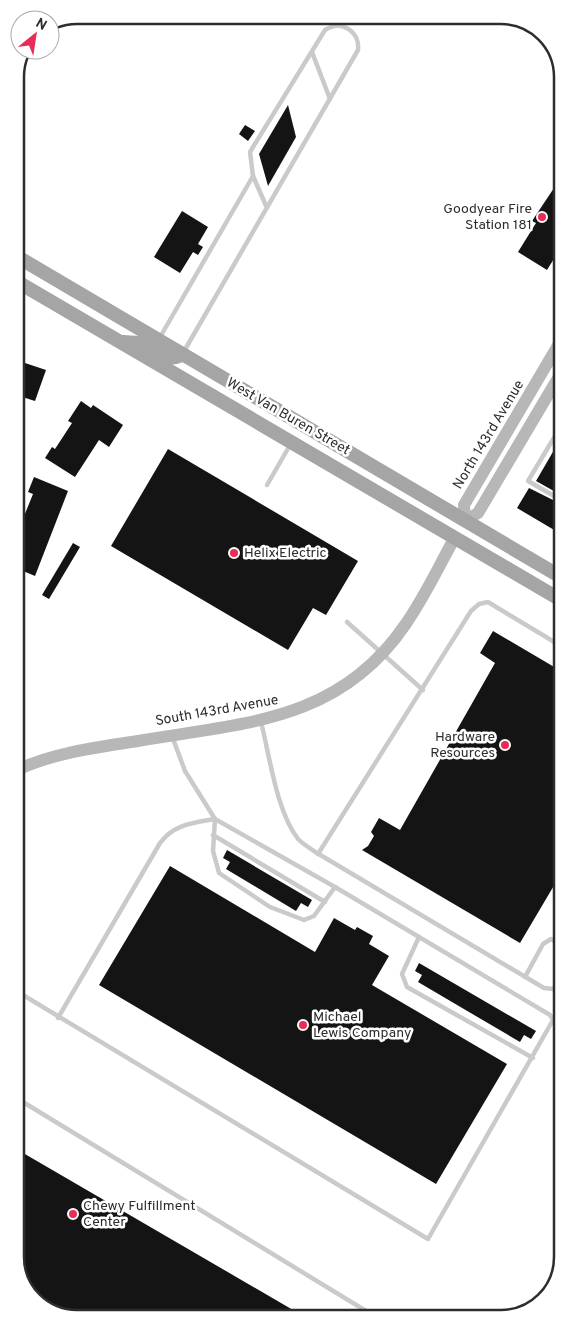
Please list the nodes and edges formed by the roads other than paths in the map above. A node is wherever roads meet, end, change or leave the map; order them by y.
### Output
1 (312, 52) junction
2 (330, 99) junction
3 (253, 176) junction
4 (267, 208) junction
5 (24, 261) edge
6 (24, 286) edge
7 (158, 340) junction
8 (118, 342) junction
9 (554, 352) edge
10 (182, 354) junction
11 (554, 382) edge
12 (554, 438) edge
13 (291, 443) junction
14 (267, 484) dead end
15 (554, 496) edge
16 (466, 521) junction
17 (454, 539) junction
18 (554, 573) edge
19 (554, 596) edge
20 (347, 622) dead end
21 (554, 642) edge
22 (382, 653) junction
23 (422, 690) junction
24 (261, 720) junction
25 (172, 735) junction
26 (24, 767) edge
27 (215, 819) junction
28 (212, 835) junction
29 (318, 854) junction
30 (335, 887) junction
31 (326, 902) junction
32 (419, 937) junction
33 (554, 941) edge
34 (525, 976) junction
35 (554, 988) edge
36 (24, 996) edge
37 (58, 1018) junction
38 (533, 1058) junction
39 (24, 1103) edge
40 (365, 1310) edge

1 - 2 lane
1 - 2 lane
1 - 3 lane
2 - 4 lane
3 - 4 lane
3 - 7 lane
4 - 10 lane
5 - 7 main road, West Van Buren Street
6 - 8 main road, West Van Buren Street
7 - 10 main road, West Van Buren Street
8 - 10 main road
8 - 13 main road, West Van Buren Street
9 - 16 street, North 143rd Avenue
10 - 16 main road, West Van Buren Street
11 - 16 street
12 - 15 lane
13 - 14 lane
13 - 17 main road, West Van Buren Street
16 - 17 main road
16 - 18 main road, West Van Buren Street
17 - 19 main road, West Van Buren Street
17 - 22 street, South 143rd Avenue
20 - 22 lane
21 - 23 lane
22 - 23 lane
22 - 24 street, South 143rd Avenue
23 - 29 lane
24 - 25 street, South 143rd Avenue
24 - 29 lane
25 - 26 street, South 143rd Avenue
25 - 27 lane
27 - 28 lane
27 - 30 lane
27 - 37 lane
28 - 31 lane
28 - 31 lane
29 - 34 lane
30 - 31 lane
30 - 32 lane
32 - 38 lane
32 - 38 lane
33 - 34 lane
34 - 35 lane
36 - 37 lane
37 - 38 lane
39 - 40 lane

